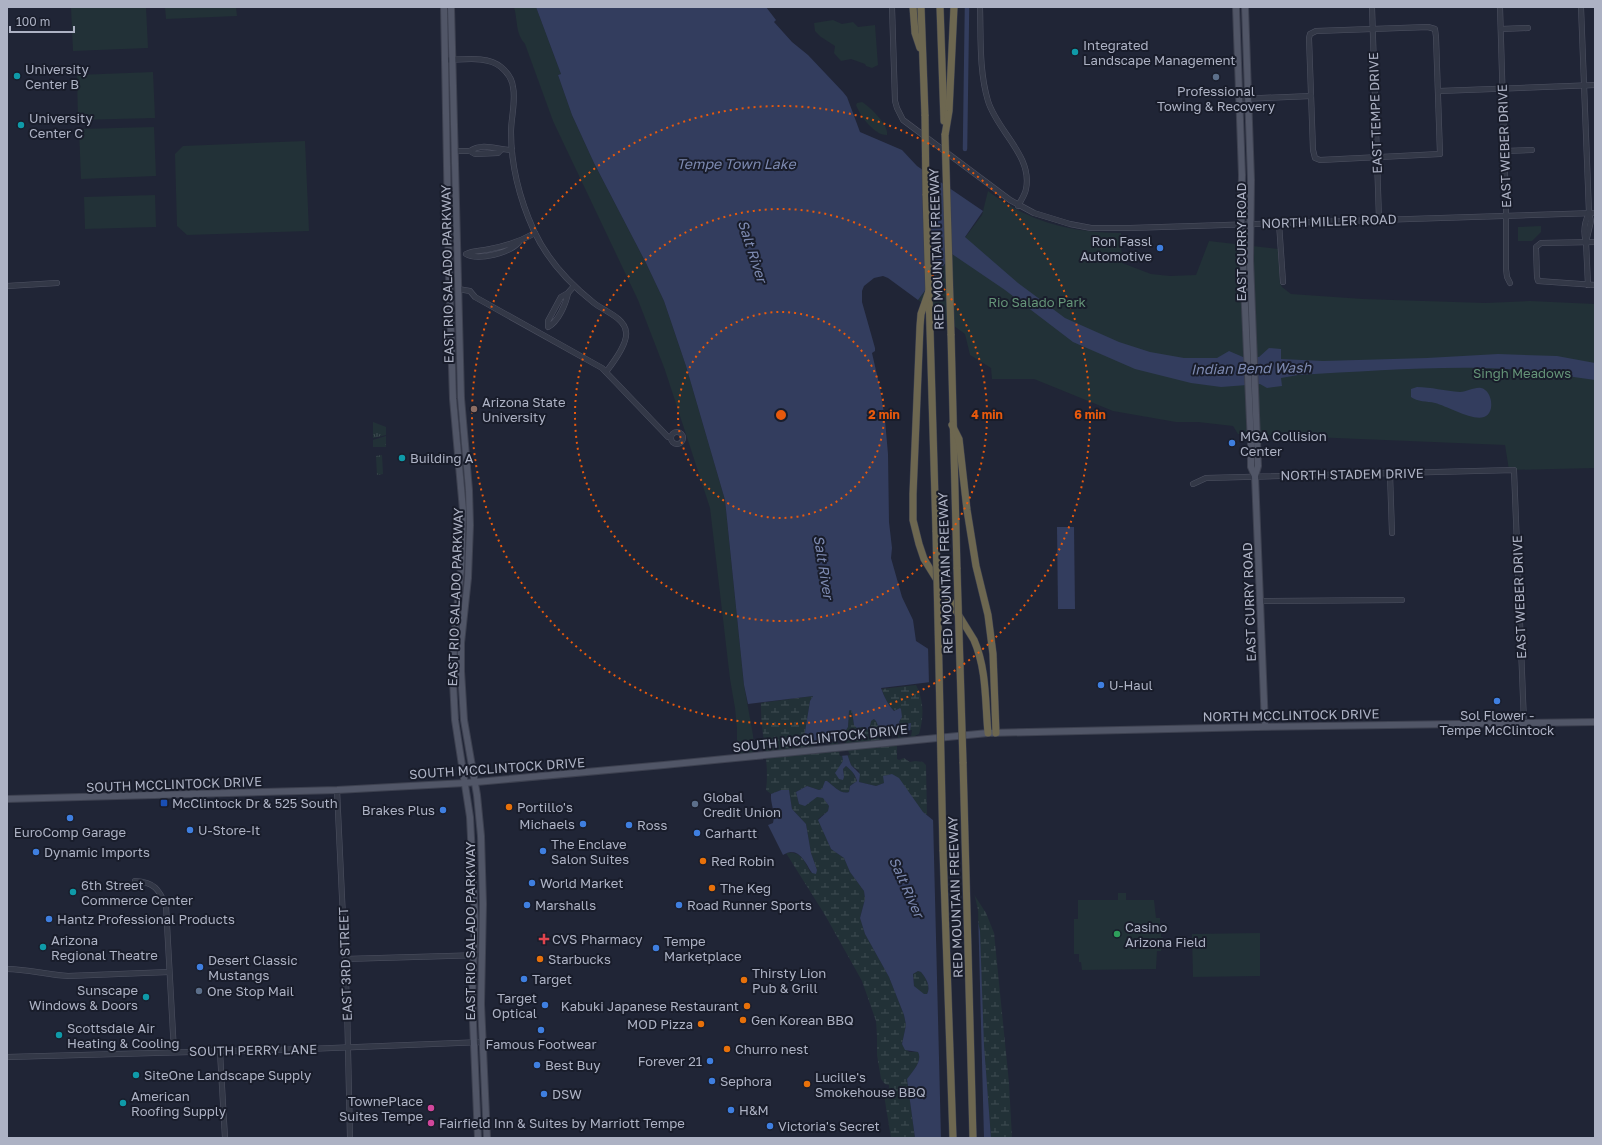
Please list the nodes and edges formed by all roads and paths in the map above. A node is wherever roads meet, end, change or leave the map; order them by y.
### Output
1 (444, 7) edge
2 (452, 7) edge
3 (892, 7) edge
4 (913, 7) edge
5 (921, 7) edge
6 (940, 7) edge
7 (954, 7) edge
8 (980, 7) edge
9 (1236, 7) edge
10 (1245, 7) edge
11 (1372, 7) edge
12 (1500, 7) edge
13 (1581, 7) edge
14 (1528, 28) dead end
15 (1372, 29) junction
16 (1501, 29) junction
17 (923, 57) junction
18 (445, 60) junction
19 (453, 60) junction
20 (1595, 85) edge
21 (1584, 86) junction
22 (1502, 88) junction
23 (1438, 91) junction
24 (1311, 96) junction
25 (1248, 98) junction
26 (1239, 99) junction
27 (945, 135) junction
28 (512, 150) junction
29 (1532, 150) dead end
30 (455, 151) junction
31 (1505, 151) junction
32 (1377, 157) junction
33 (1018, 206) junction
34 (1589, 213) junction
35 (1595, 213) edge
36 (1506, 215) junction
37 (1379, 219) junction
38 (1279, 223) junction
39 (1250, 224) junction
40 (1242, 225) junction
41 (535, 233) junction
42 (1586, 242) junction
43 (1595, 242) edge
44 (449, 254) junction
45 (458, 254) junction
46 (1283, 282) dead end
47 (57, 283) dead end
48 (1510, 283) dead end
49 (1588, 284) junction
50 (1595, 285) edge
51 (7, 286) edge
52 (574, 286) junction
53 (458, 289) junction
54 (929, 292) junction
55 (543, 335) junction
56 (1250, 353) junction
57 (606, 372) junction
58 (952, 425) junction
59 (671, 437) dead end
60 (1514, 470) joint
61 (1390, 474) junction
62 (1255, 476) junction
63 (1192, 484) dead end
64 (1392, 533) dead end
65 (1402, 600) dead end
66 (1260, 601) junction
67 (1595, 722) edge
68 (1524, 723) junction
69 (1265, 726) junction
70 (988, 733) junction
71 (996, 733) junction
72 (475, 783) junction
73 (465, 784) junction
74 (337, 790) junction
75 (7, 799) edge
76 (135, 881) dead end
77 (473, 955) junction
78 (482, 955) junction
79 (345, 959) junction
80 (7, 969) edge
81 (169, 972) junction
82 (474, 1042) junction
83 (483, 1042) junction
84 (348, 1048) junction
85 (174, 1052) junction
86 (220, 1052) junction
87 (7, 1057) edge
88 (225, 1138) edge
89 (350, 1138) edge
90 (478, 1138) edge
91 (487, 1138) edge
92 (953, 1138) edge
93 (973, 1138) edge

1 - 18 main road, EAST RIO SALADO PARKWAY
2 - 19 main road, EAST RIO SALADO PARKWAY
3 - 33 street, NORTH MILLER ROAD
4 - 17 highway
5 - 17 highway, RED MOUNTAIN FREEWAY
6 - 27 highway, RED MOUNTAIN FREEWAY
7 - 27 highway
8 - 33 street
9 - 26 main road, EAST CURRY ROAD
10 - 25 main road, EAST CURRY ROAD
11 - 15 street, EAST TEMPE DRIVE
12 - 16 street, EAST WEBER DRIVE
13 - 21 street
14 - 16 street
15 - 23 street
15 - 24 street
15 - 32 street, EAST TEMPE DRIVE
16 - 22 street, EAST WEBER DRIVE
17 - 54 highway, RED MOUNTAIN FREEWAY, bridge
18 - 19 street
18 - 44 main road, EAST RIO SALADO PARKWAY
19 - 28 street
19 - 30 main road, EAST RIO SALADO PARKWAY
20 - 21 street
21 - 22 street
21 - 34 street
22 - 23 street
22 - 31 street, EAST WEBER DRIVE
23 - 32 street
24 - 25 street
24 - 32 street
25 - 26 street
25 - 39 main road, EAST CURRY ROAD
26 - 40 main road, EAST CURRY ROAD
27 - 58 highway, RED MOUNTAIN FREEWAY, bridge
28 - 30 street
28 - 41 street
29 - 31 street
30 - 45 main road, EAST RIO SALADO PARKWAY
31 - 36 street, EAST WEBER DRIVE
32 - 37 street, EAST TEMPE DRIVE
33 - 40 street, NORTH MILLER ROAD
34 - 35 street, NORTH MILLER ROAD
34 - 36 street, NORTH MILLER ROAD
34 - 42 street
36 - 37 street, NORTH MILLER ROAD
36 - 48 street, EAST WEBER DRIVE
37 - 38 street, NORTH MILLER ROAD
38 - 39 street, NORTH MILLER ROAD
38 - 46 street
39 - 40 street, NORTH MILLER ROAD
39 - 56 main road, EAST CURRY ROAD
40 - 56 main road, EAST CURRY ROAD
41 - 45 street
41 - 52 street
42 - 43 street
42 - 49 street
42 - 49 street
44 - 45 street
44 - 73 main road, EAST RIO SALADO PARKWAY
45 - 53 main road, EAST RIO SALADO PARKWAY
47 - 51 street
49 - 50 street
52 - 55 street
52 - 57 street
53 - 55 street
53 - 72 main road, EAST RIO SALADO PARKWAY
54 - 70 highway
54 - 92 highway, RED MOUNTAIN FREEWAY, bridge
55 - 57 street
56 - 62 main road, EAST CURRY ROAD
57 - 59 street
58 - 71 highway
58 - 93 highway, RED MOUNTAIN FREEWAY, bridge
60 - 61 street, NORTH STADEM DRIVE
60 - 68 street, EAST WEBER DRIVE
61 - 62 street, NORTH STADEM DRIVE
61 - 64 street
62 - 63 street, NORTH STADEM DRIVE
62 - 66 main road, EAST CURRY ROAD
65 - 66 street
66 - 69 main road, EAST CURRY ROAD
67 - 68 main road, NORTH MCCLINTOCK DRIVE
68 - 69 main road, NORTH MCCLINTOCK DRIVE
69 - 71 main road, NORTH MCCLINTOCK DRIVE
70 - 71 main road, NORTH MCCLINTOCK DRIVE
70 - 72 main road, SOUTH MCCLINTOCK DRIVE, bridge
72 - 73 main road, SOUTH MCCLINTOCK DRIVE
72 - 78 main road, EAST RIO SALADO PARKWAY
73 - 74 main road, SOUTH MCCLINTOCK DRIVE
73 - 77 main road, EAST RIO SALADO PARKWAY
74 - 75 main road, SOUTH MCCLINTOCK DRIVE
74 - 79 street, EAST 3RD STREET
76 - 81 street
77 - 78 street
77 - 79 street
77 - 82 main road, EAST RIO SALADO PARKWAY
78 - 83 main road, EAST RIO SALADO PARKWAY
79 - 84 street, EAST 3RD STREET
80 - 81 street
81 - 85 street
82 - 83 street, SOUTH PERRY LANE
82 - 84 street, SOUTH PERRY LANE
82 - 90 main road, EAST RIO SALADO PARKWAY
83 - 91 main road, EAST RIO SALADO PARKWAY
84 - 86 street, SOUTH PERRY LANE
84 - 89 street, EAST 3RD STREET
85 - 86 street, SOUTH PERRY LANE
85 - 87 street, SOUTH PERRY LANE
86 - 88 street

